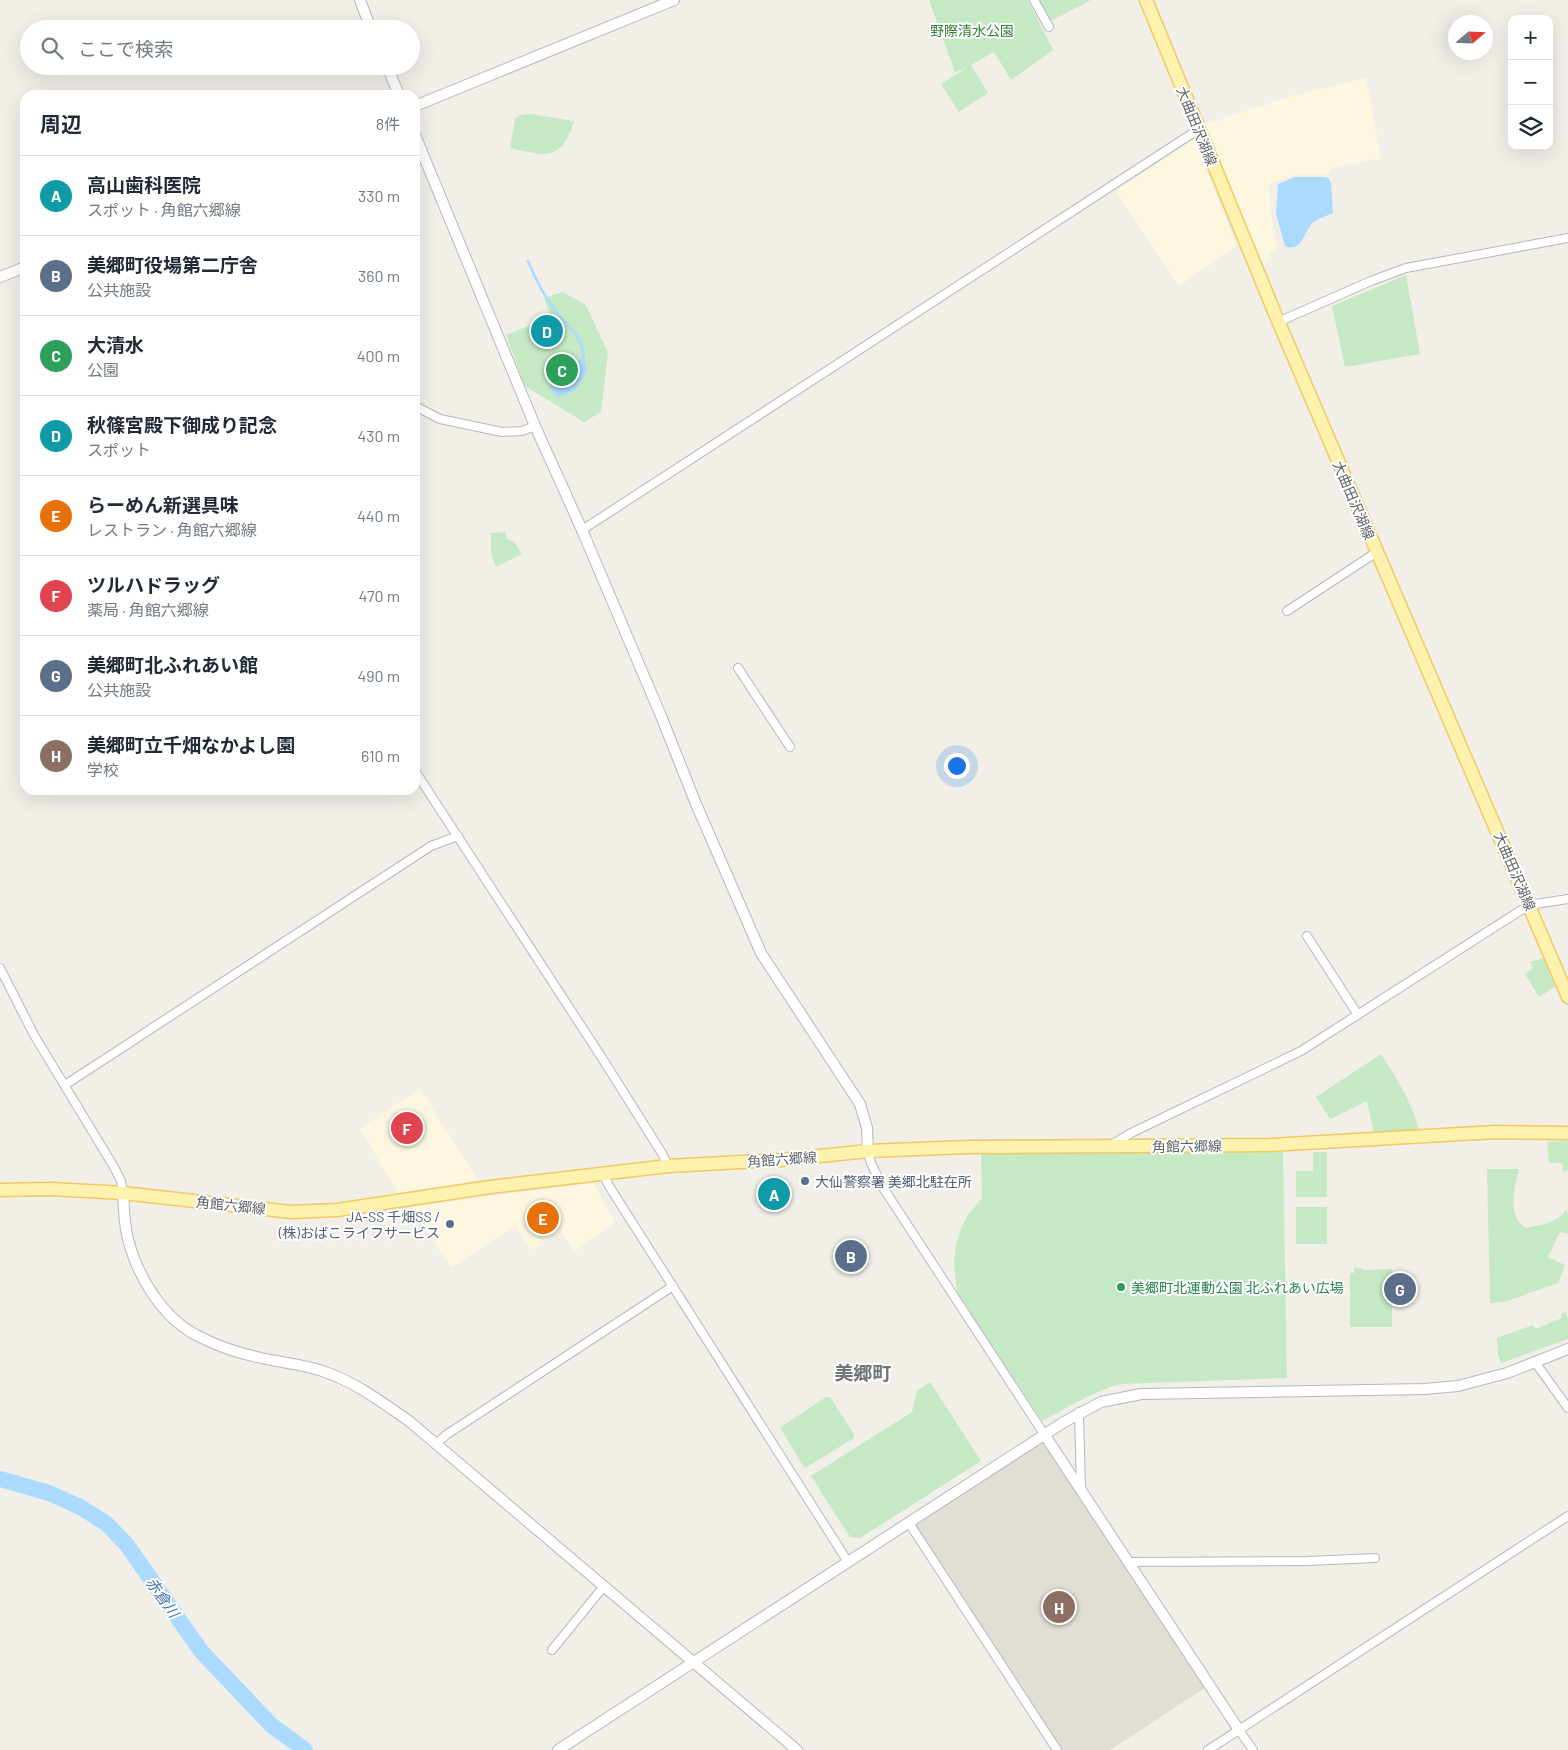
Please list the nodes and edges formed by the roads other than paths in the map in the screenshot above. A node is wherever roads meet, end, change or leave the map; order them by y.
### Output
1 (360, 0) edge
2 (674, 0) edge
3 (1034, 0) edge
4 (1146, 0) edge
5 (368, 20) edge
6 (1049, 27) dead end
7 (391, 75) edge
8 (397, 90) edge
9 (420, 104) edge
10 (1198, 129) junction
11 (420, 147) edge
12 (1568, 238) edge
13 (20, 269) edge
14 (0, 277) edge
15 (1278, 322) junction
16 (420, 409) edge
17 (535, 426) junction
18 (582, 530) junction
19 (1376, 552) junction
20 (1287, 611) dead end
21 (738, 668) dead end
22 (790, 747) dead end
23 (420, 779) edge
24 (458, 836) junction
25 (1568, 899) edge
26 (1529, 905) junction
27 (1307, 936) dead end
28 (0, 968) edge
29 (1568, 997) edge
30 (1358, 1015) junction
31 (65, 1085) junction
32 (1568, 1134) edge
33 (1108, 1147) junction
34 (868, 1152) junction
35 (668, 1166) junction
36 (604, 1173) junction
37 (0, 1190) edge
38 (122, 1193) junction
39 (673, 1286) junction
40 (1568, 1349) edge
41 (1535, 1362) junction
42 (1568, 1408) edge
43 (1079, 1412) junction
44 (1044, 1434) junction
45 (436, 1444) junction
46 (1081, 1493) junction
47 (1568, 1516) edge
48 (909, 1523) junction
49 (1374, 1558) dead end
50 (848, 1562) junction
51 (1129, 1562) junction
52 (604, 1586) junction
53 (552, 1650) dead end
54 (694, 1662) junction
55 (1239, 1730) junction
56 (558, 1750) edge
57 (797, 1750) edge
58 (1057, 1750) edge
59 (1208, 1750) edge
60 (1253, 1750) edge

1 - 5 street
2 - 9 street
3 - 6 street
4 - 10 main road, 大曲田沢湖線
7 - 8 street
10 - 15 main road, 大曲田沢湖線
10 - 18 street
11 - 17 street
12 - 15 street
13 - 14 street
15 - 19 main road, 大曲田沢湖線
16 - 17 street
17 - 18 street
18 - 34 street
19 - 20 street
19 - 26 main road, 大曲田沢湖線
21 - 22 street
23 - 24 street
24 - 31 street
24 - 35 street
25 - 26 street
26 - 29 main road, 大曲田沢湖線
26 - 30 street
27 - 30 street
28 - 31 street
30 - 33 street
31 - 38 street
32 - 33 main road, 角館六郷線
33 - 34 main road, 角館六郷線
34 - 35 main road, 角館六郷線
34 - 44 street
35 - 36 main road, 角館六郷線
36 - 38 main road, 角館六郷線
36 - 39 street
37 - 38 main road, 角館六郷線
38 - 45 street
39 - 45 street
39 - 50 street
40 - 41 street
41 - 42 street
41 - 43 street
43 - 44 street
43 - 46 street
44 - 46 street
44 - 48 street
45 - 52 street
46 - 51 street
47 - 55 street
48 - 50 street
48 - 58 street
49 - 51 street
50 - 54 street
51 - 55 street
52 - 53 street
52 - 54 street
54 - 56 street
54 - 57 street
55 - 59 street
55 - 60 street

